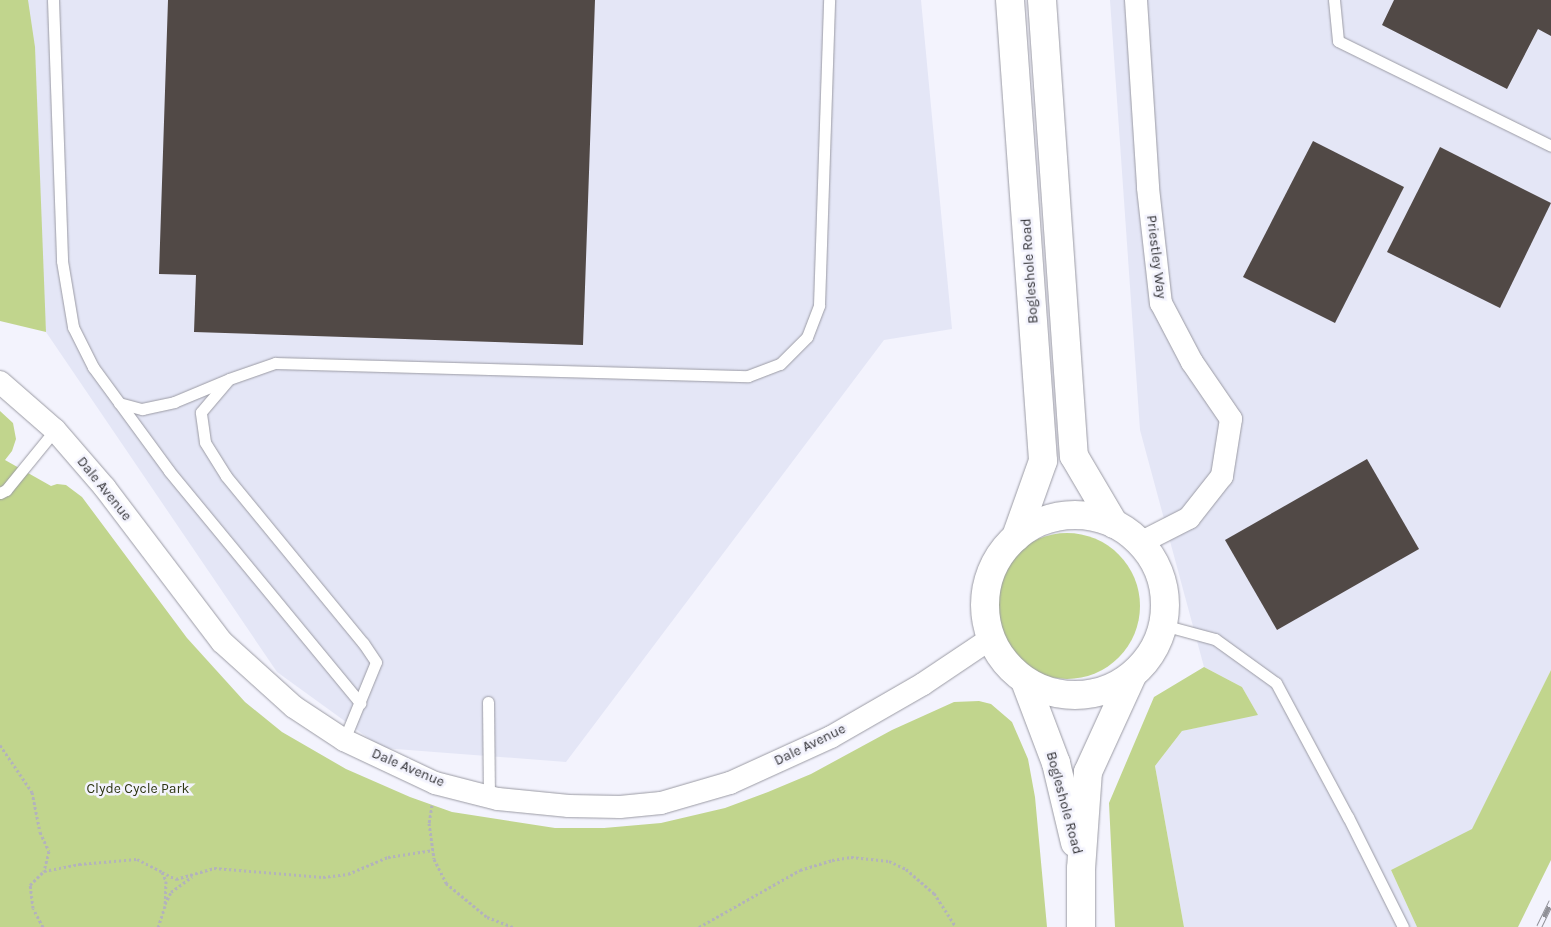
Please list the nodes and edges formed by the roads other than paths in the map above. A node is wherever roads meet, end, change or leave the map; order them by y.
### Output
1 (53, 0) edge
2 (829, 0) edge
3 (1010, 0) edge
4 (1042, 0) edge
5 (1136, 0) edge
6 (1334, 0) edge
7 (1551, 146) edge
8 (229, 379) junction
9 (0, 382) edge
10 (119, 403) junction
11 (55, 430) junction
12 (0, 493) edge
13 (1114, 524) junction
14 (1016, 537) junction
15 (1140, 543) junction
16 (1163, 625) junction
17 (990, 639) junction
18 (1132, 676) junction
19 (1025, 681) junction
20 (488, 702) dead end
21 (360, 703) junction
22 (344, 740) junction
23 (489, 796) junction
24 (1081, 869) junction
25 (1081, 927) edge
26 (1403, 927) edge

1 - 10 lane
2 - 8 lane
3 - 14 street, Bogleshole Road
4 - 13 street
5 - 15 street, Priestley Way
6 - 7 lane
8 - 10 lane
8 - 21 lane
9 - 11 street, Dale Avenue
10 - 21 lane
11 - 12 lane
11 - 22 street, Dale Avenue
13 - 14 street
13 - 15 street
14 - 17 street
15 - 16 street
16 - 18 street
16 - 26 lane
17 - 19 street
17 - 23 street, Dale Avenue
18 - 19 street
18 - 24 street, Bogleshole Road
19 - 24 street, Bogleshole Road
20 - 23 lane
21 - 22 lane
22 - 23 street, Dale Avenue
24 - 25 street, Bogleshole Road

